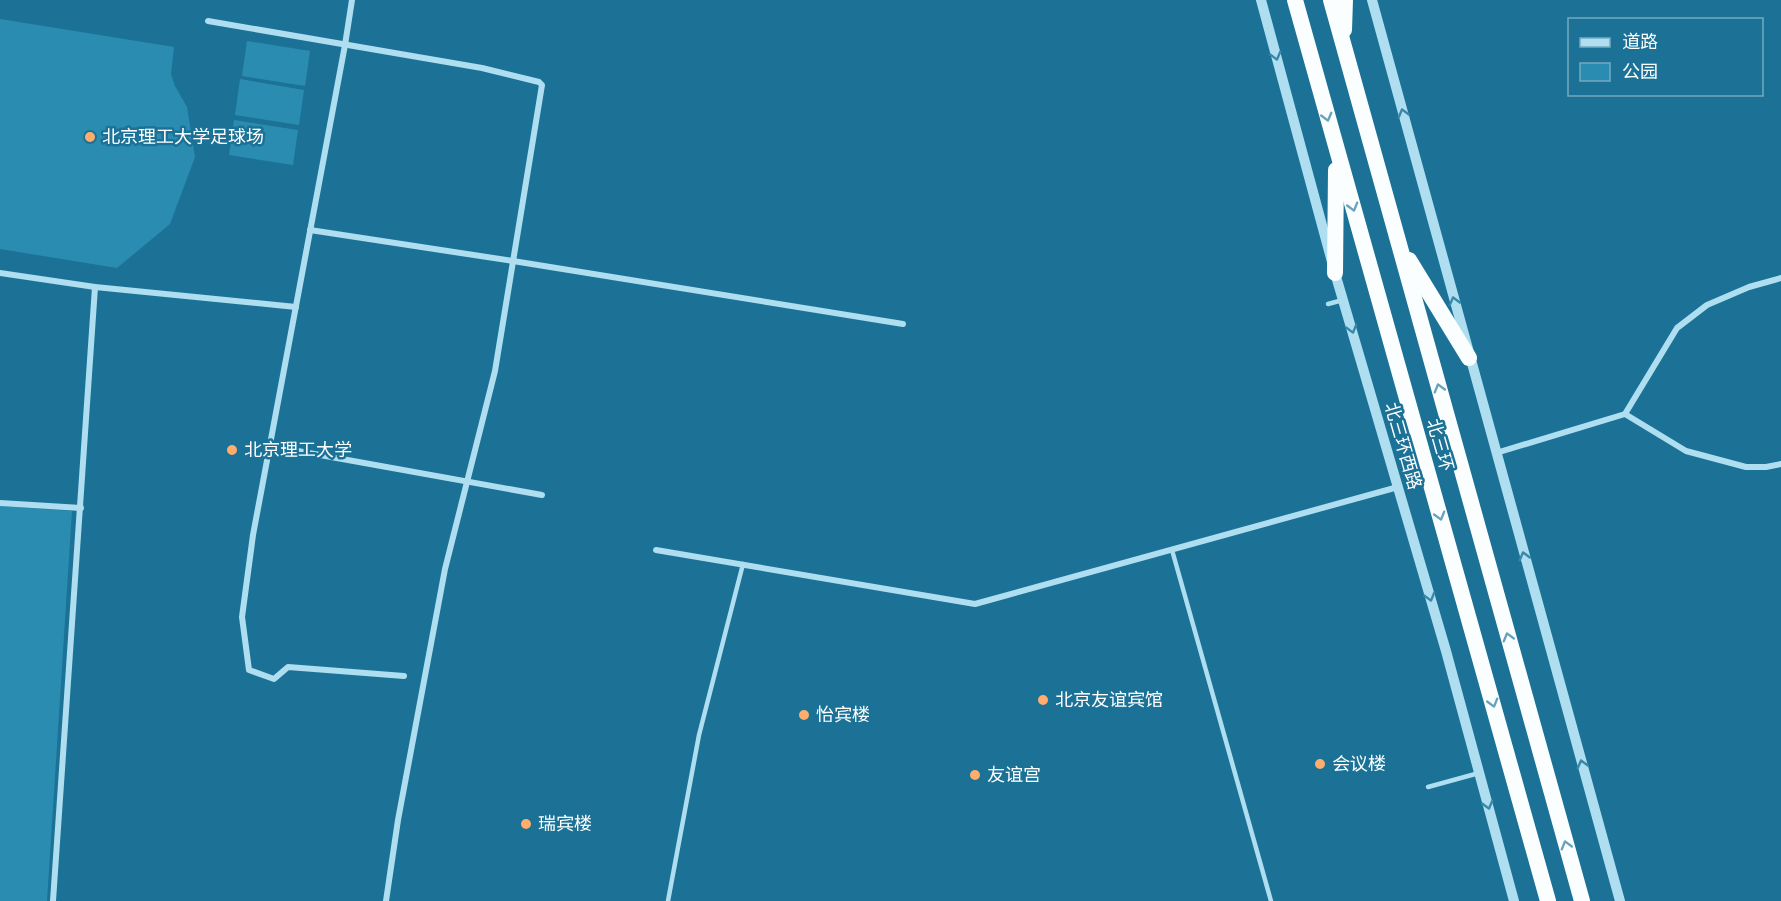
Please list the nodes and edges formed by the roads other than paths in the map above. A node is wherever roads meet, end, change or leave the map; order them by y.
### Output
1 (352, 0) edge
2 (1261, 0) edge
3 (1295, 0) edge
4 (1331, 0) edge
5 (1345, 0) edge
6 (1372, 0) edge
7 (208, 21) dead end
8 (345, 45) junction
9 (1344, 49) junction
10 (1337, 151) junction
11 (310, 230) junction
12 (1399, 244) junction
13 (513, 261) junction
14 (0, 273) edge
15 (1335, 273) junction
16 (1781, 278) edge
17 (95, 287) junction
18 (1343, 300) junction
19 (1328, 304) dead end
20 (296, 307) junction
21 (903, 324) dead end
22 (1469, 358) junction
23 (1625, 414) junction
24 (270, 446) junction
25 (1496, 453) junction
26 (1781, 464) edge
27 (468, 481) junction
28 (1398, 487) junction
29 (542, 495) dead end
30 (0, 503) edge
31 (81, 508) junction
32 (656, 550) dead end
33 (1172, 550) junction
34 (742, 564) junction
35 (404, 676) dead end
36 (1479, 773) junction
37 (1428, 787) dead end
38 (53, 901) edge
39 (386, 901) edge
40 (668, 901) edge
41 (1271, 901) edge
42 (1514, 901) edge
43 (1548, 901) edge
44 (1582, 901) edge
45 (1620, 901) edge

1 - 8 street
2 -> 15 street, 北三环西路
3 -> 10 highway, 北三环
4 - 9 highway, 北三环
5 - 9 highway
22 -> 6 street
7 - 8 street
8 - 11 street
8 - 13 street
9 - 12 highway, 北三环
10 - 15 highway
10 -> 43 highway, 北三环
11 - 13 street
11 - 20 street
12 - 22 highway
44 -> 12 highway, 北三环
13 - 21 street
13 - 27 street
14 - 17 street
15 - 18 street, 北三环西路
16 - 23 street
17 - 20 street
17 - 31 street
18 - 19 lane
18 -> 28 street, 北三环西路
20 - 24 street
22 - 25 street
23 - 25 street
23 - 26 street
24 - 27 street
24 - 35 street
45 -> 25 street
27 - 29 street
27 - 39 street
28 - 33 street
28 -> 36 street, 北三环西路
30 - 31 street
31 - 38 street
32 - 34 street
33 - 34 street
33 - 41 lane
34 - 40 lane
36 - 37 lane
36 -> 42 street, 北三环西路

